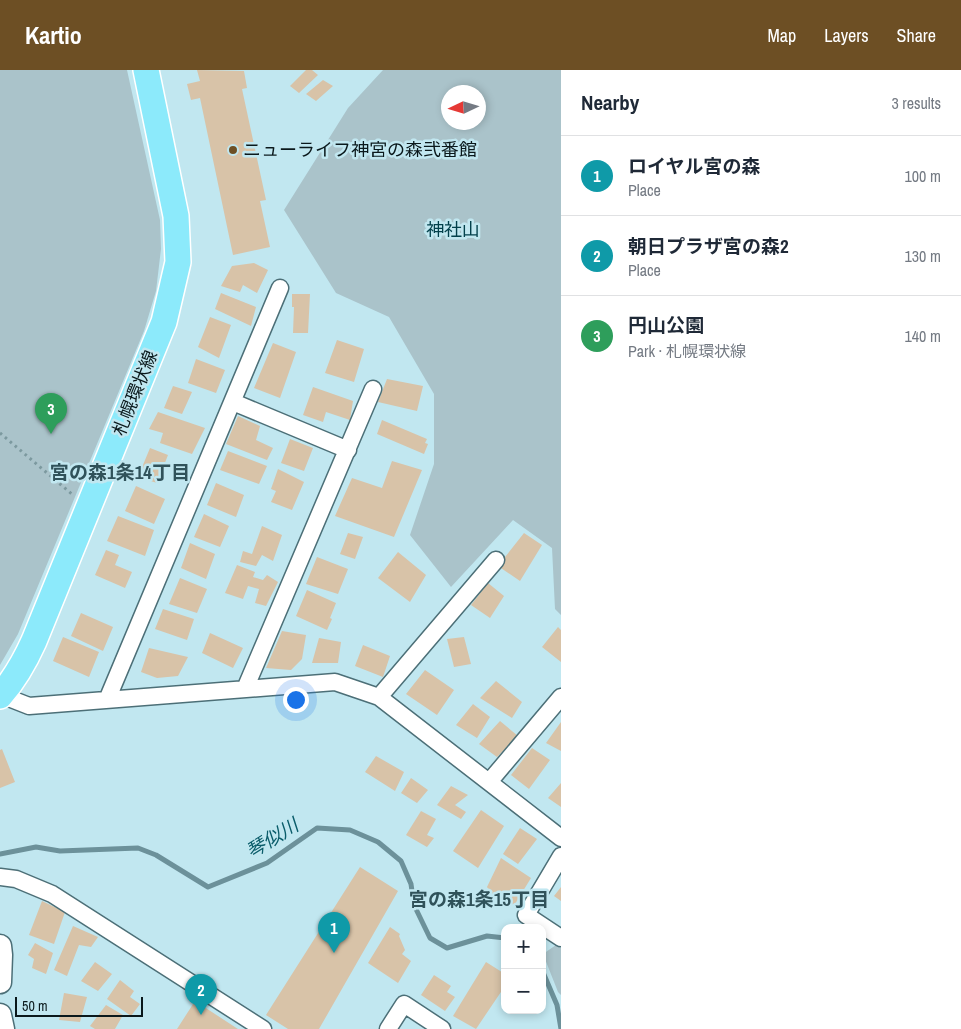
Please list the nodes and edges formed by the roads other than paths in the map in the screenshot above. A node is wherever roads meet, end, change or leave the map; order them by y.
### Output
1 (146, 70) edge
2 (280, 288) dead end
3 (373, 389) dead end
4 (233, 402) junction
5 (348, 450) junction
6 (496, 560) dead end
7 (245, 689) junction
8 (0, 695) edge
9 (379, 697) junction
10 (561, 697) edge
11 (107, 700) junction
12 (489, 782) junction
13 (561, 838) edge
14 (561, 856) edge
15 (0, 877) edge
16 (561, 938) edge
17 (0, 952) edge
18 (0, 982) edge
19 (0, 1015) edge
20 (3, 1029) edge
21 (263, 1029) edge
22 (388, 1029) edge
23 (442, 1029) edge

1 - 8 main road, 札幌環状線
2 - 4 street
3 - 5 street
4 - 5 street
4 - 11 street
5 - 7 street
6 - 9 street
7 - 9 street
7 - 11 street
8 - 11 street
9 - 12 street
10 - 12 street
12 - 13 street
14 - 16 street
15 - 21 street
17 - 18 street
19 - 20 street
22 - 23 street

